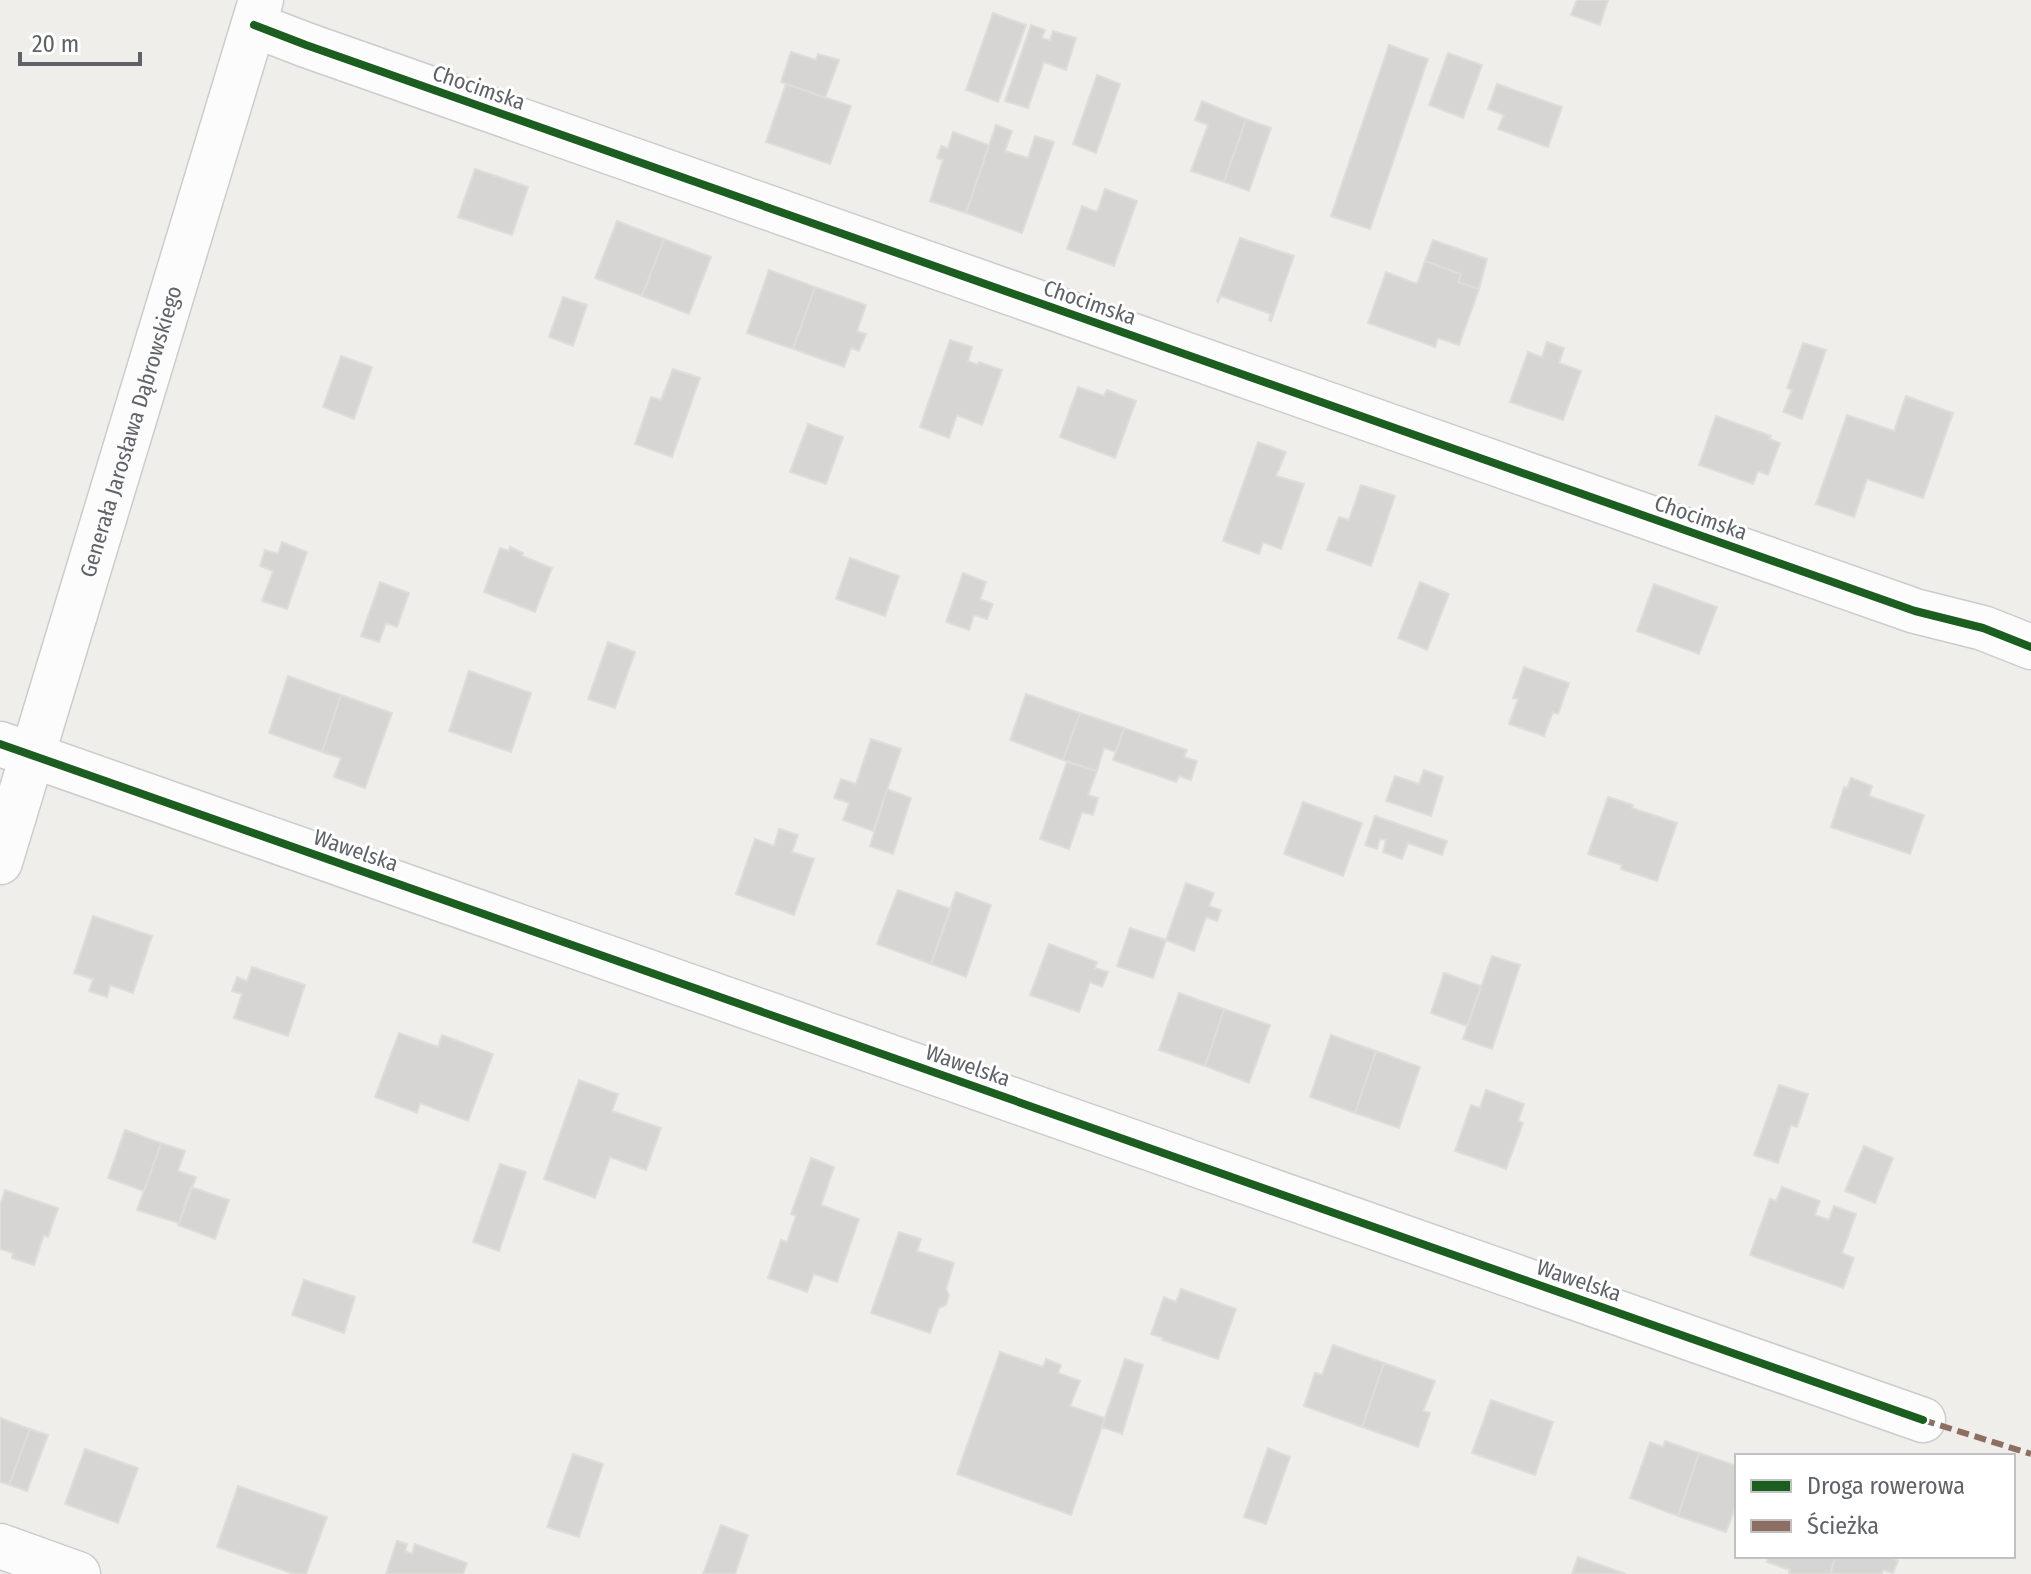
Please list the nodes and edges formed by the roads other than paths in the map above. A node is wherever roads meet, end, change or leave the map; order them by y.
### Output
1 (258, 12) edge
2 (2031, 647) edge
3 (16, 749) edge
4 (0, 862) edge
5 (1923, 1420) dead end
6 (0, 1546) edge
7 (78, 1574) edge

1 - 2 street, Chocimska
1 - 3 street, Generała Jarosława Dąbrowskiego
3 - 4 street, Generała Jarosława Dąbrowskiego
3 - 5 street, Wawelska
6 - 7 street

